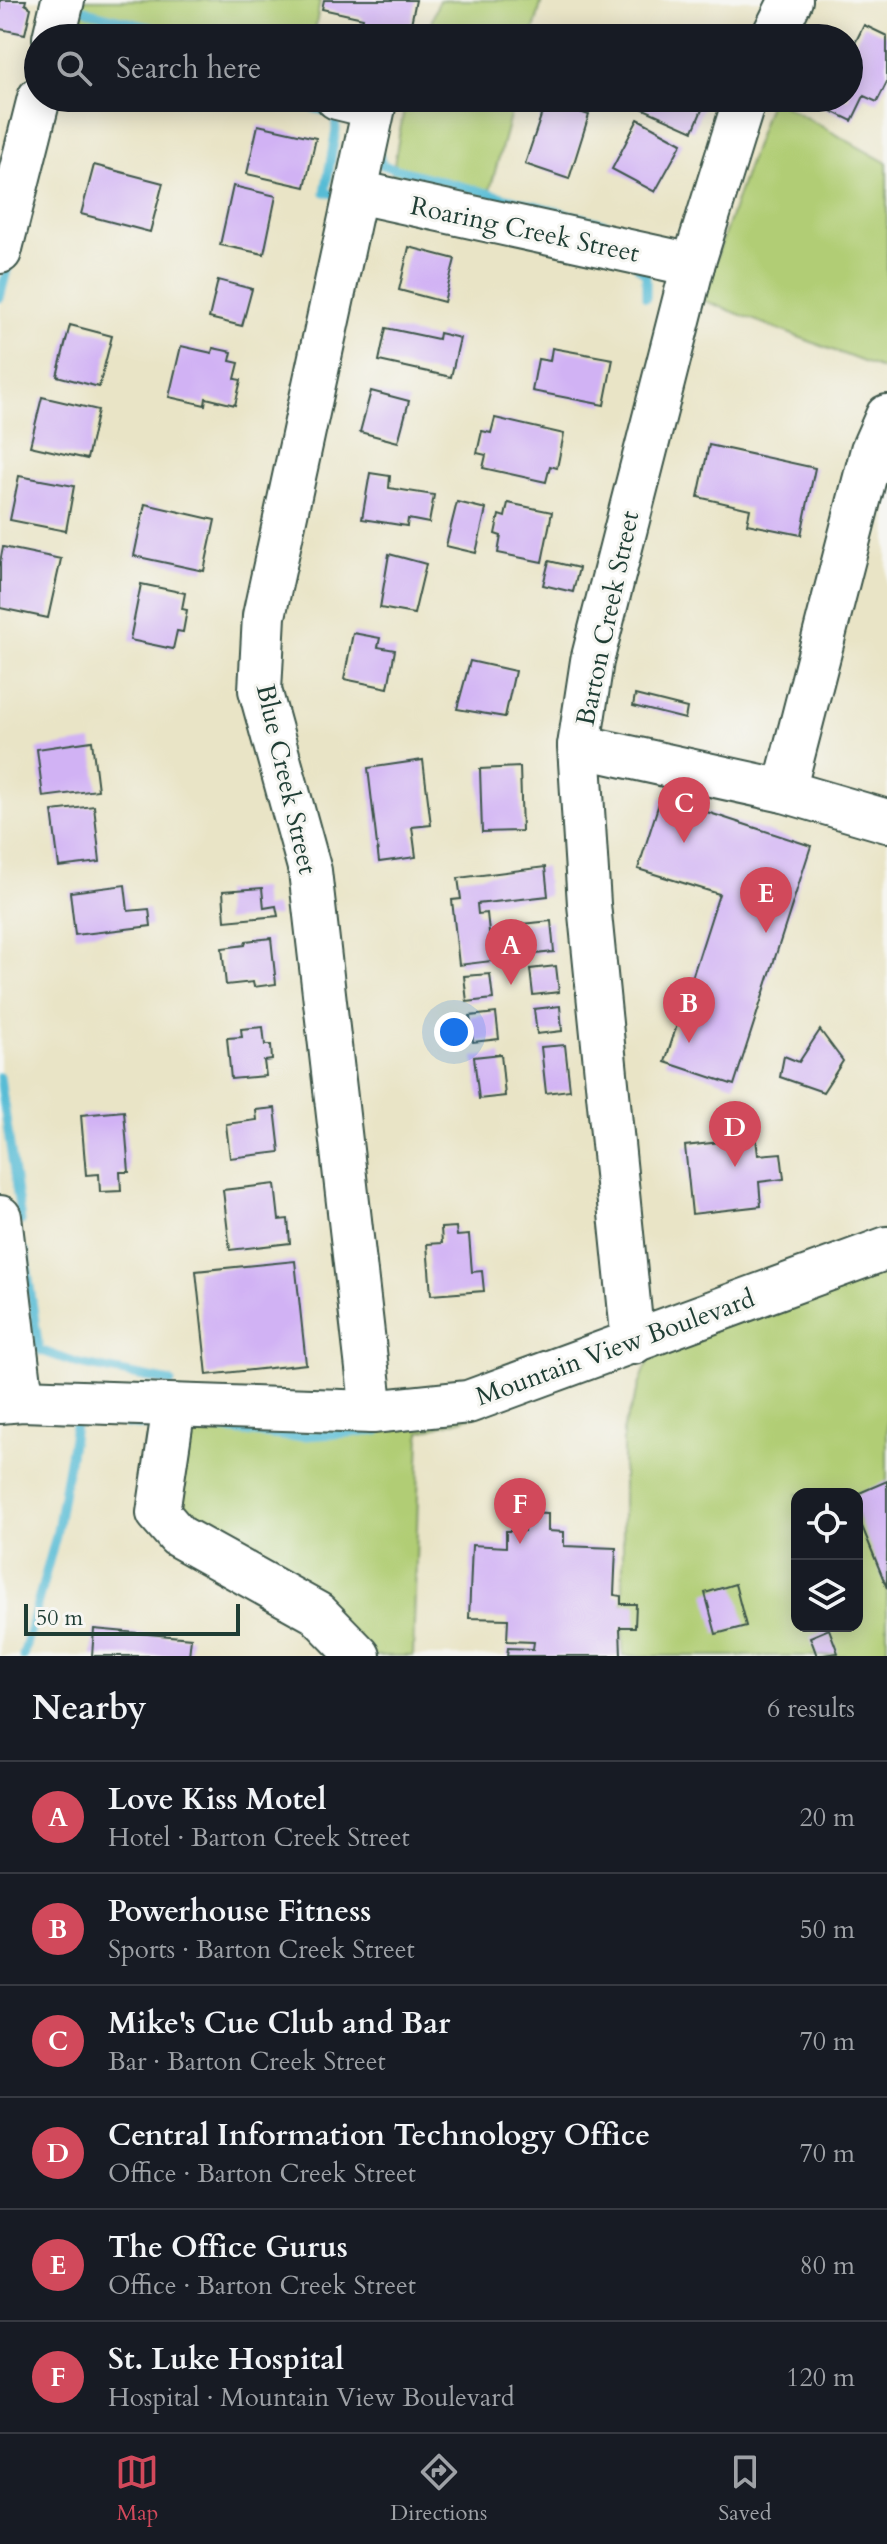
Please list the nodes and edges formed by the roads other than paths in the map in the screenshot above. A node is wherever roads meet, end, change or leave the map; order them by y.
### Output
1 (791, 0) edge
2 (779, 24) edge
3 (35, 112) edge
4 (355, 112) edge
5 (741, 112) edge
6 (357, 192) junction
7 (0, 252) edge
8 (693, 265) junction
9 (887, 416) edge
10 (579, 746) junction
11 (784, 791) junction
12 (887, 821) edge
13 (0, 1217) edge
14 (887, 1248) edge
15 (633, 1343) junction
16 (11, 1401) edge
17 (174, 1406) junction
18 (372, 1412) junction
19 (359, 1656) edge

1 - 2 street
3 - 7 street
4 - 6 street, Blue Creek Street
5 - 8 street, Barton Creek Street
6 - 8 street, Roaring Creek Street
6 - 18 street, Blue Creek Street
8 - 10 street, Barton Creek Street
9 - 11 street
10 - 11 street
10 - 15 street, Barton Creek Street
11 - 12 street
13 - 16 street
14 - 15 street, Mountain View Boulevard
15 - 18 street, Mountain View Boulevard
16 - 17 street, Mountain View Boulevard
17 - 18 street, Mountain View Boulevard
17 - 19 street

